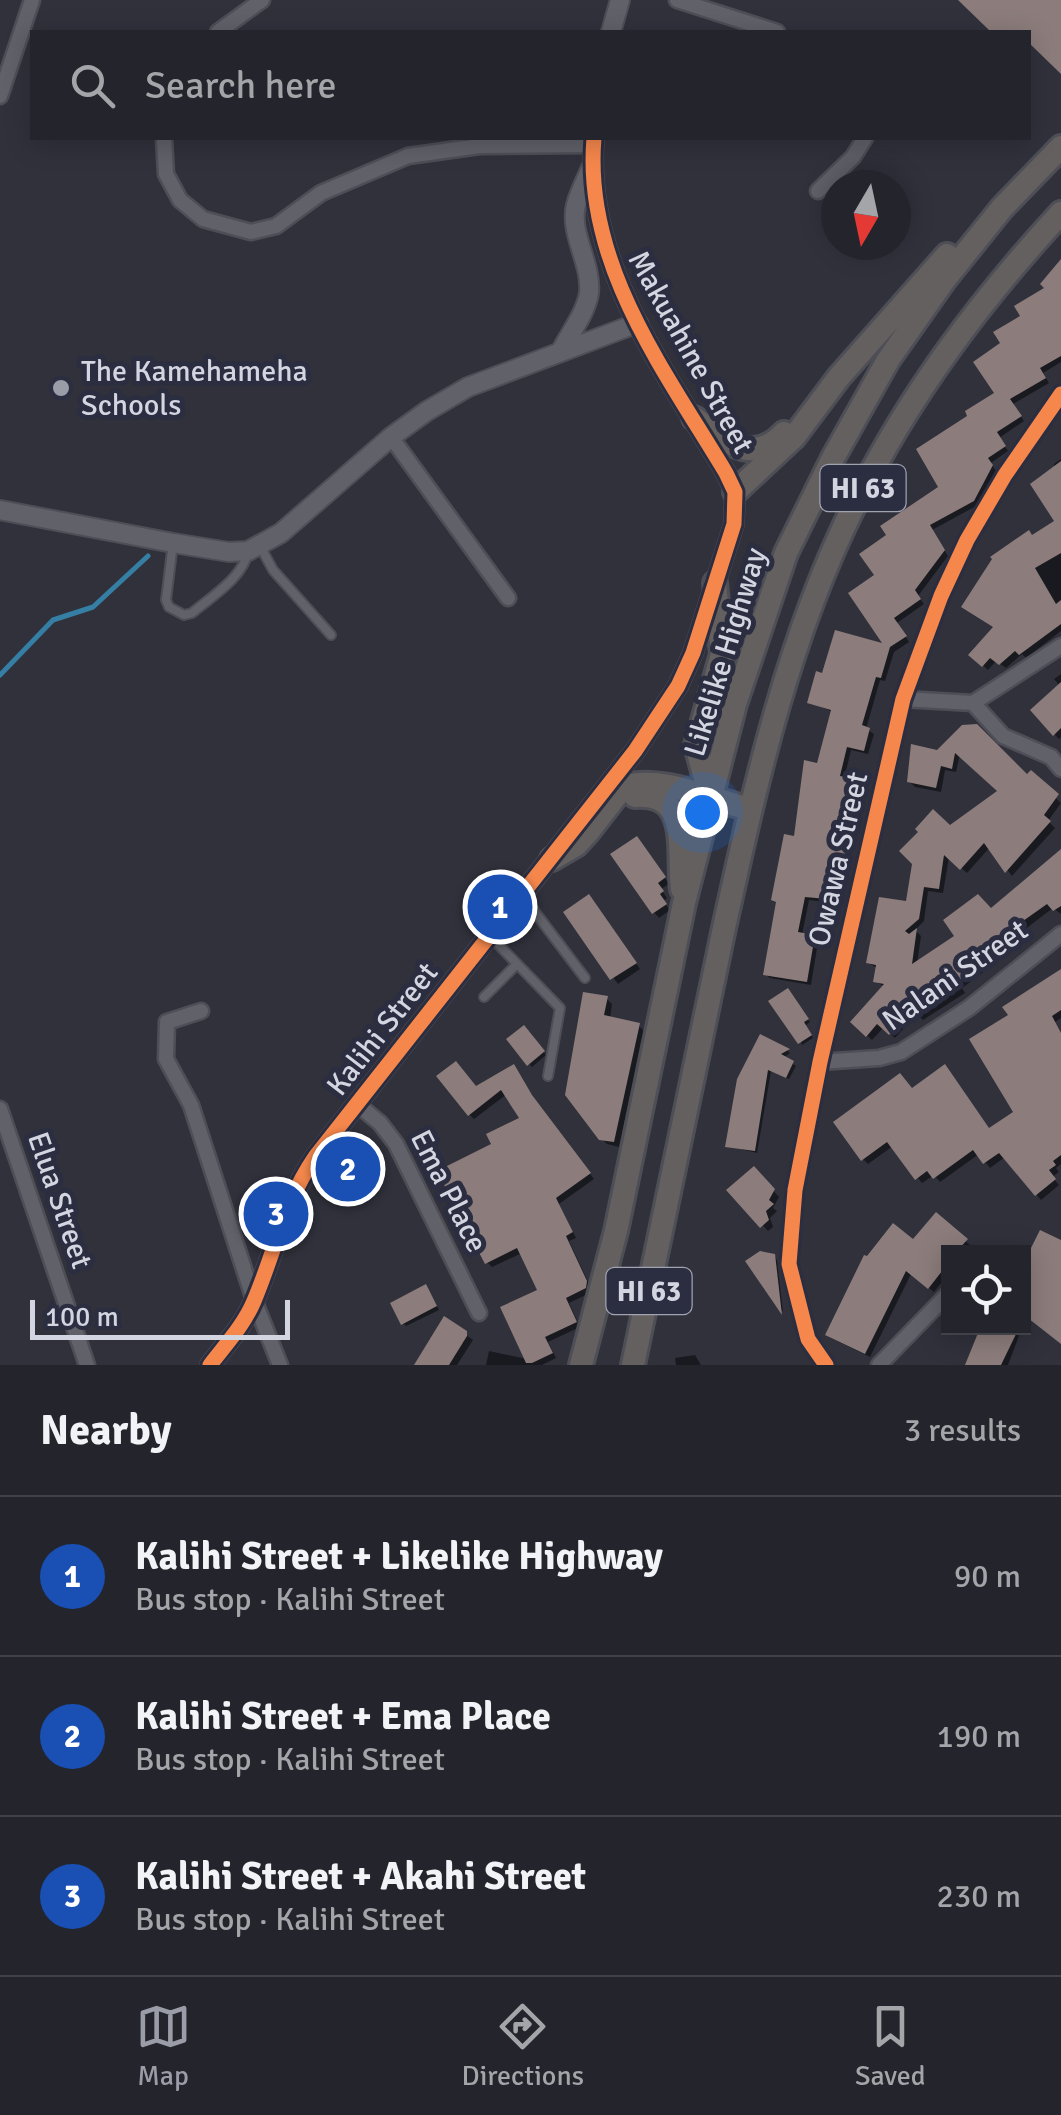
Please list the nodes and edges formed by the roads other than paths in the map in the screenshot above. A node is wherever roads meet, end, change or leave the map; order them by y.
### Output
1 (32, 0) edge
2 (262, 0) edge
3 (620, 0) edge
4 (678, 0) edge
5 (221, 30) edge
6 (612, 30) edge
7 (771, 30) edge
8 (0, 96) edge
9 (164, 140) edge
10 (863, 140) edge
11 (1061, 147) edge
12 (593, 148) edge
13 (818, 191) dead end
14 (1002, 208) junction
15 (1061, 213) edge
16 (638, 323) junction
17 (561, 351) junction
18 (839, 377) junction
19 (1061, 394) edge
20 (694, 418) junction
21 (390, 436) junction
22 (735, 492) junction
23 (0, 510) edge
24 (173, 543) junction
25 (254, 548) junction
26 (715, 584) junction
27 (508, 598) dead end
28 (331, 635) dead end
29 (1061, 646) edge
30 (904, 699) junction
31 (973, 703) junction
32 (1061, 769) edge
33 (600, 797) joint
34 (712, 800) junction
35 (750, 809) junction
36 (588, 832) junction
37 (552, 859) junction
38 (522, 895) junction
39 (684, 903) junction
40 (1061, 934) edge
41 (490, 936) junction
42 (517, 964) junction
43 (585, 978) dead end
44 (484, 996) dead end
45 (202, 1011) dead end
46 (820, 1062) junction
47 (548, 1076) dead end
48 (358, 1104) junction
49 (0, 1109) edge
50 (254, 1300) junction
51 (941, 1301) edge
52 (479, 1312) dead end
53 (88, 1365) edge
54 (210, 1365) edge
55 (280, 1365) edge
56 (581, 1365) edge
57 (634, 1365) edge
58 (826, 1365) edge
59 (879, 1365) edge

1 - 8 street
2 - 5 street
3 - 6 street
4 - 7 street
9 - 12 street
10 - 13 street
11 - 14 highway, Likelike Highway / HI 63
12 - 16 street, Makuahine Street
12 - 17 street
14 - 18 highway
14 - 34 highway, Likelike Highway / HI 63
15 - 35 highway, HI 63
16 - 17 street
16 - 20 street, Makuahine Street
17 - 21 street
18 - 20 highway
18 - 22 highway
19 - 30 street, Owawa Street
20 - 22 street, Makuahine Street
21 - 25 street
21 - 27 street
22 - 26 street, Makuahine Street
23 - 24 street
24 - 25 street
24 - 25 lane
25 - 28 lane
26 - 33 street, Makuahine Street
26 - 34 highway
29 - 31 street
30 - 31 street
30 - 46 street, Owawa Street
31 - 32 street
33 - 37 street, Kalihi Street
34 - 35 highway
34 - 36 highway
34 - 39 highway, Likelike Highway / HI 63
35 - 57 highway, HI 63
36 - 37 highway
36 - 39 highway
37 - 38 street, Kalihi Street
38 - 41 street, Kalihi Street
38 - 43 lane
39 - 56 highway, Likelike Highway / HI 63
40 - 46 street, Nalani Street
41 - 42 lane
41 - 48 street, Kalihi Street
42 - 44 lane
42 - 47 lane
45 - 50 street
46 - 58 street, Owawa Street
48 - 50 street, Kalihi Street
48 - 52 street, Ema Place
49 - 53 street, Elua Street
50 - 54 street, Kalihi Street
50 - 55 street
51 - 59 street

